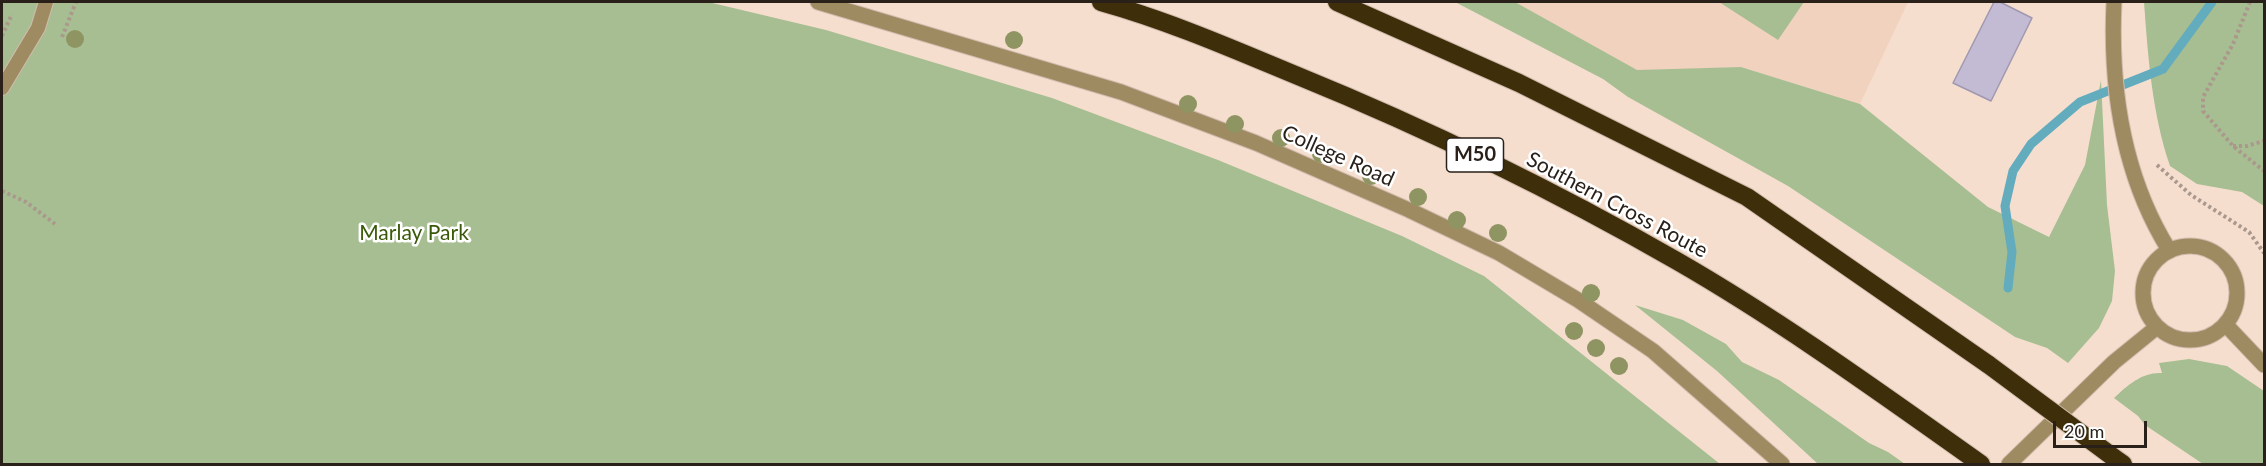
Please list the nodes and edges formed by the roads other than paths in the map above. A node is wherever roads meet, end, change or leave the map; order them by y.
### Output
1 (46, 2) edge
2 (818, 2) edge
3 (1101, 2) edge
4 (1338, 2) edge
5 (2114, 2) edge
6 (2, 88) edge
7 (2169, 250) junction
8 (2226, 326) junction
9 (2157, 327) junction
10 (2265, 365) edge
11 (2119, 461) edge
12 (1782, 465) edge
13 (1981, 465) edge
14 (2009, 465) edge

1 - 6 lane
2 - 12 street, College Road
3 - 13 highway, Southern Cross Route / M50
4 - 11 highway, bridge
5 - 7 street
7 - 8 street
7 - 9 street
8 - 9 street
8 - 10 street
9 - 14 street

